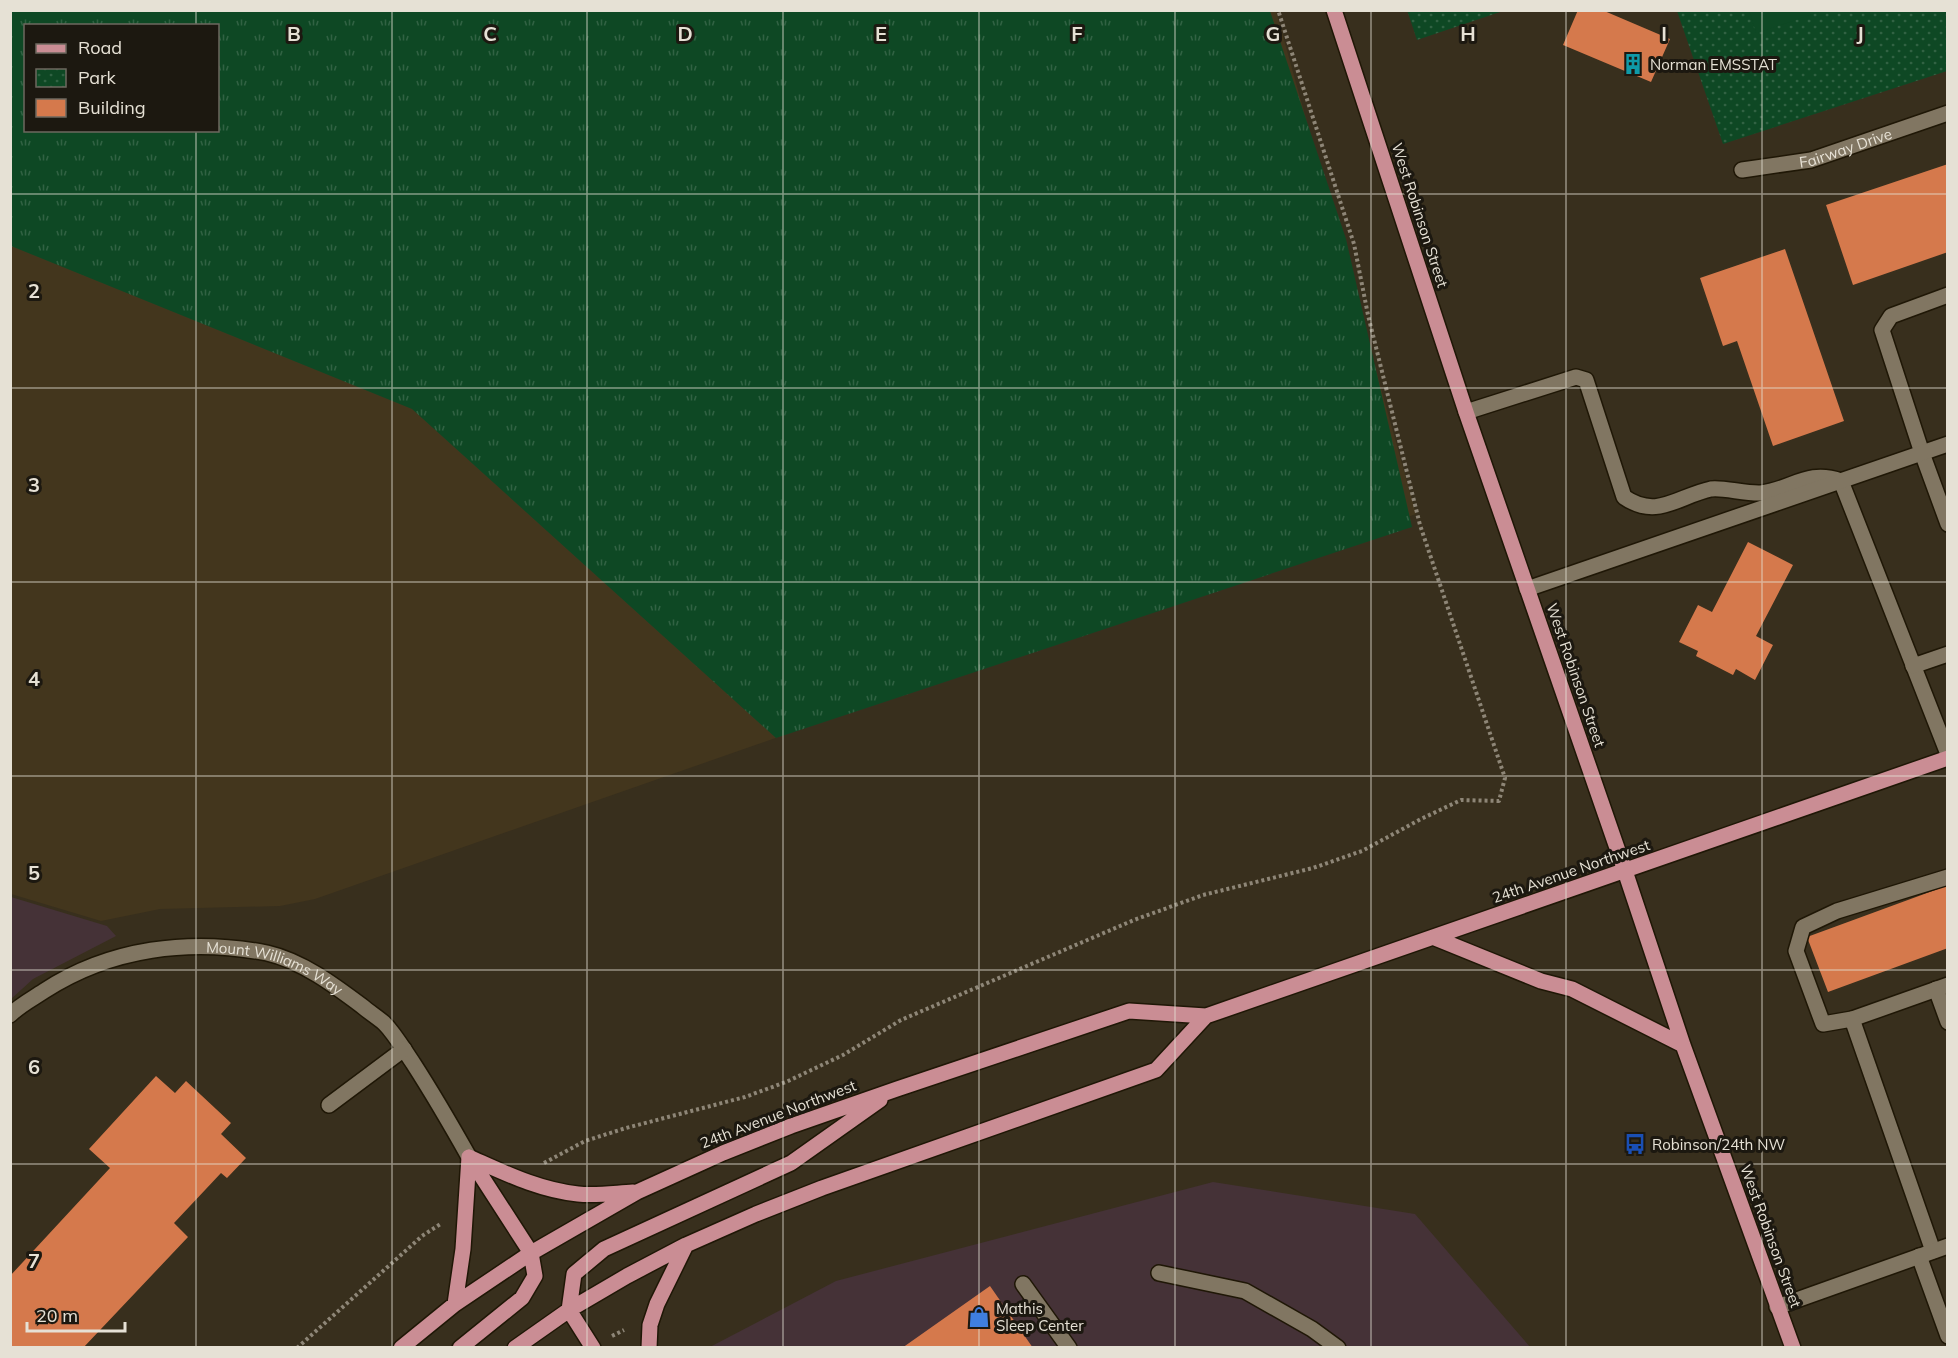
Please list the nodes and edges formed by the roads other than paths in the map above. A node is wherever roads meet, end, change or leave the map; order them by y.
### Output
1 (1334, 10) edge
2 (1947, 113) edge
3 (1742, 170) dead end
4 (1947, 295) edge
5 (1466, 412) junction
6 (1947, 444) edge
7 (1922, 453) junction
8 (1841, 481) junction
9 (1947, 524) edge
10 (1527, 589) junction
11 (1947, 654) edge
12 (1913, 666) junction
13 (1947, 756) edge
14 (1625, 871) junction
15 (1947, 877) edge
16 (1434, 938) junction
17 (1942, 987) edge
18 (12, 1009) edge
19 (1206, 1016) junction
20 (1852, 1019) junction
21 (1947, 1022) edge
22 (1683, 1045) junction
23 (404, 1049) junction
24 (897, 1089) junction
25 (329, 1105) dead end
26 (469, 1157) junction
27 (638, 1192) junction
28 (686, 1245) junction
29 (1947, 1246) edge
30 (531, 1253) junction
31 (1926, 1253) junction
32 (1158, 1273) dead end
33 (1023, 1284) dead end
34 (455, 1304) junction
35 (1777, 1307) junction
36 (569, 1310) junction
37 (1947, 1336) edge
38 (401, 1347) edge
39 (460, 1347) edge
40 (515, 1347) edge
41 (593, 1347) edge
42 (649, 1347) edge
43 (1069, 1347) edge
44 (1338, 1347) edge
45 (1793, 1347) edge

1 - 5 main road, West Robinson Street
2 - 3 street, Fairway Drive
4 - 7 street
5 - 8 street
5 - 10 main road, West Robinson Street
6 - 7 street
7 - 8 street
7 - 9 street
8 - 10 street
8 - 12 street
10 - 14 main road, West Robinson Street
11 - 12 street
12 - 13 street
13 - 14 main road, 24th Avenue Northwest
14 - 16 main road, 24th Avenue Northwest
14 - 22 main road, West Robinson Street
15 - 20 street
16 - 19 main road, 24th Avenue Northwest
16 - 22 main road
17 - 20 street
17 - 21 street
18 - 23 street, Mount Williams Way
19 - 24 main road, 24th Avenue Northwest
19 - 28 main road, 24th Avenue Northwest
20 - 31 street
22 - 35 main road, West Robinson Street
23 - 25 street
23 - 26 street, Mount Williams Way
24 - 27 main road, 24th Avenue Northwest
24 - 36 main road
26 - 27 main road
26 - 30 main road
26 - 34 main road
27 - 30 main road, 24th Avenue Northwest
28 - 36 main road, 24th Avenue Northwest
28 - 42 main road
29 - 31 street
30 - 34 main road, 24th Avenue Northwest
30 - 39 main road
31 - 35 street
31 - 37 street
32 - 44 street
33 - 43 street
34 - 38 main road, 24th Avenue Northwest
35 - 45 main road, West Robinson Street
36 - 40 main road, 24th Avenue Northwest
36 - 41 main road

